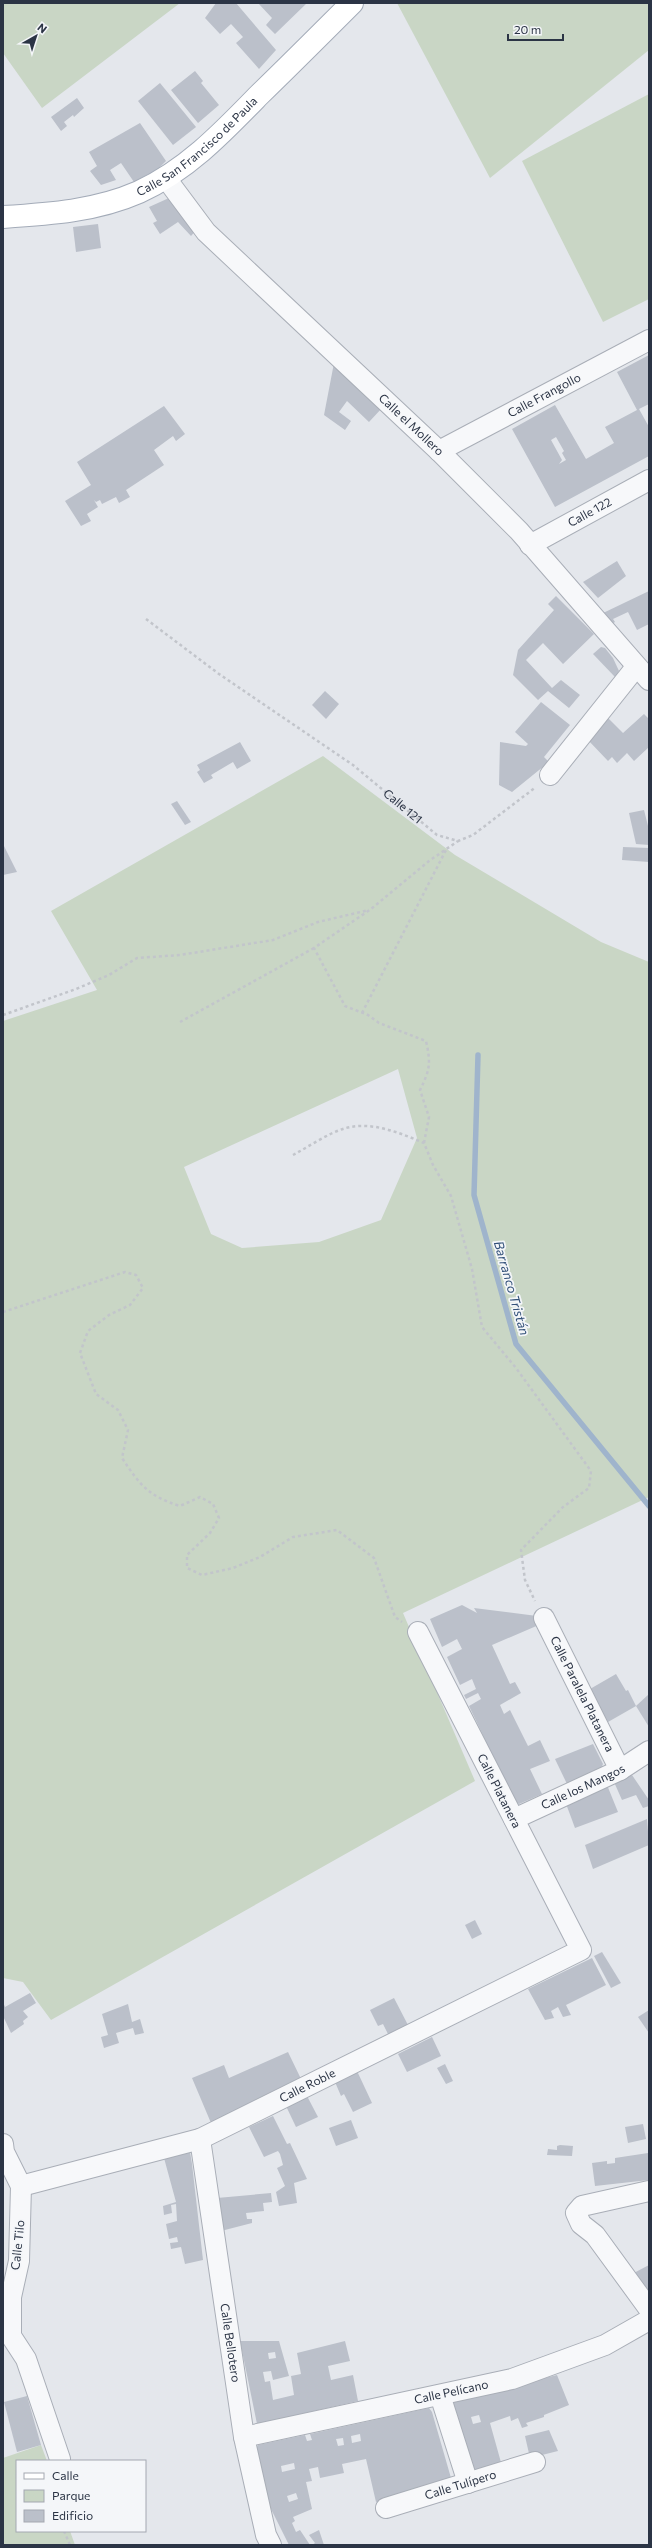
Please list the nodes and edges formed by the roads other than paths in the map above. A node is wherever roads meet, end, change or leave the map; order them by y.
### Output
1 (352, 3) edge
2 (165, 177) junction
3 (3, 217) edge
4 (649, 340) edge
5 (439, 451) junction
6 (649, 480) edge
7 (530, 544) junction
8 (642, 674) edge
9 (550, 775) road end
10 (544, 1618) road end
11 (418, 1632) road end
12 (649, 1751) edge
13 (620, 1770) junction
14 (514, 1819) junction
15 (581, 1950) joint
16 (200, 2138) junction
17 (3, 2144) edge
18 (20, 2186) junction
19 (649, 2191) edge
20 (649, 2309) edge
21 (649, 2320) edge
22 (440, 2394) junction
23 (244, 2437) junction
24 (60, 2459) dead end
25 (535, 2462) dead end
26 (468, 2483) junction
27 (386, 2508) dead end
28 (272, 2545) edge

1 - 2 main road, Calle San Francisco de Paula
2 - 3 main road, Calle San Francisco de Paula
2 - 5 street, Calle el Mollero
4 - 5 street, Calle Frangollo
5 - 7 street, Calle el Mollero
6 - 7 street, Calle 122
7 - 8 street, Calle el Mollero
8 - 9 street
10 - 13 street, Calle Paralela Platanera
11 - 14 street, Calle Platanera
12 - 13 street, Calle los Mangos
13 - 14 street, Calle los Mangos
14 - 15 street, Calle Platanera
15 - 16 street, Calle Roble
16 - 18 street, Calle Roble
16 - 23 street, Calle Bellotero
17 - 18 street, Calle Tilo
18 - 24 street, Calle Tilo
19 - 20 street
21 - 22 street, Calle Pelícano
22 - 23 street, Calle Pelícano
22 - 26 street
23 - 28 street, Calle Bellotero
25 - 26 street, Calle Tulípero
26 - 27 street, Calle Tulípero

